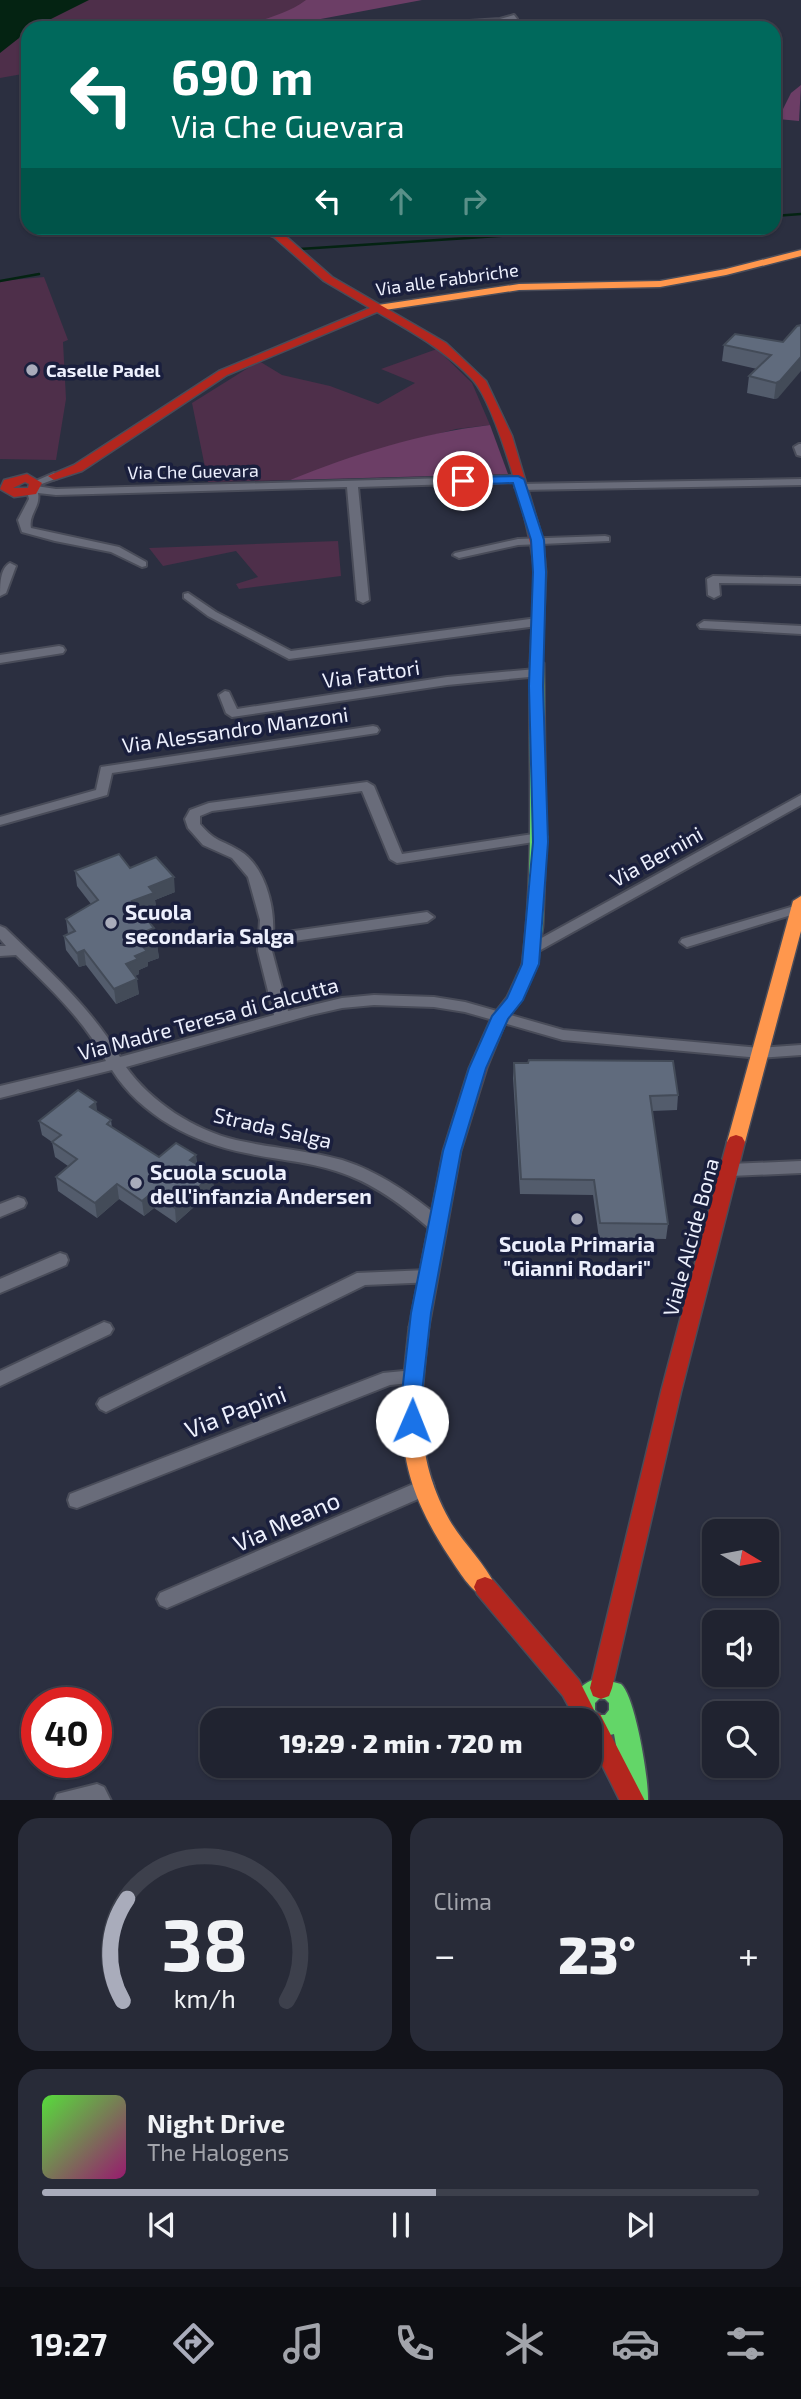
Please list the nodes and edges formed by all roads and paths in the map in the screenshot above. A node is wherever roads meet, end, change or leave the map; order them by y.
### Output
1 (514, 17) dead end
2 (501, 21) edge
3 (278, 235) edge
4 (801, 253) edge
5 (377, 308) junction
6 (54, 476) joint
7 (801, 482) edge
8 (519, 483) junction
9 (352, 485) junction
10 (3, 486) edge
11 (34, 488) junction
12 (605, 539) dead end
13 (537, 540) junction
14 (459, 555) dead end
15 (142, 564) dead end
16 (10, 566) dead end
17 (801, 581) edge
18 (0, 593) edge
19 (714, 595) dead end
20 (188, 596) dead end
21 (363, 600) dead end
22 (537, 622) junction
23 (704, 625) dead end
24 (801, 630) edge
25 (59, 650) dead end
26 (0, 659) edge
27 (536, 673) junction
28 (225, 695) dead end
29 (373, 730) dead end
30 (801, 799) edge
31 (0, 821) edge
32 (540, 837) junction
33 (799, 913) edge
34 (427, 918) dead end
35 (0, 931) edge
36 (266, 940) junction
37 (687, 942) dead end
38 (532, 949) junction
39 (19, 950) junction
40 (0, 951) edge
41 (500, 1016) junction
42 (282, 1018) junction
43 (801, 1050) edge
44 (760, 1053) junction
45 (116, 1064) junction
46 (0, 1092) edge
47 (801, 1167) edge
48 (730, 1170) junction
49 (18, 1203) dead end
50 (0, 1211) edge
51 (438, 1225) junction
52 (60, 1260) dead end
53 (428, 1277) junction
54 (0, 1286) edge
55 (104, 1329) dead end
56 (414, 1377) junction
57 (0, 1379) edge
58 (106, 1404) dead end
59 (425, 1487) junction
60 (77, 1500) dead end
61 (167, 1599) dead end
62 (553, 1666) junction
63 (602, 1691) junction
64 (583, 1708) edge
65 (585, 1708) edge
66 (621, 1714) junction
67 (602, 1723) edge
68 (602, 1742) edge
69 (69, 1800) edge
70 (100, 1800) edge
71 (634, 1800) edge
72 (635, 1800) edge

1 - 2 street
3 - 5 street
4 - 5 street, Via alle Fabbriche
5 - 6 street, Via alle Fabbriche
5 - 8 street
6 - 11 street
7 - 8 street, Via Che Guevara
8 - 9 street, Via Che Guevara
8 - 13 street
9 - 11 street, Via Che Guevara
9 - 21 street
10 - 11 street
11 - 15 street
12 - 13 street
13 - 14 street
13 - 22 street
16 - 18 street
17 - 19 street
20 - 22 street
22 - 27 street
23 - 24 street
25 - 26 street
27 - 28 street, Via Fattori
27 - 32 street
29 - 31 street, Via Alessandro Manzoni
30 - 38 street, Via Bernini
32 - 36 street
32 - 38 street
33 - 37 street
33 - 44 street, Viale Alcide Bona
34 - 36 street
35 - 39 street, Strada Salga
36 - 42 street
38 - 41 street
39 - 40 street
39 - 45 street, Strada Salga
41 - 42 street, Via Madre Teresa di Calcutta
41 - 44 street, Via Madre Teresa di Calcutta
41 - 51 street
42 - 45 street, Via Madre Teresa di Calcutta
43 - 44 street, Via Madre Teresa di Calcutta
44 - 48 street, Viale Alcide Bona
45 - 46 street, Via Madre Teresa di Calcutta
45 - 51 street, Strada Salga
47 - 48 street
48 - 63 street, Viale Alcide Bona
49 - 50 street
51 - 53 street
52 - 54 street
53 - 56 street
53 - 58 street
55 - 57 street
56 - 59 street
56 - 60 street, Via Papini
59 - 61 street, Via Meano
59 - 62 street
62 - 63 street
62 - 64 street
63 - 65 street
63 - 66 street
66 - 67 street
66 - 72 street
68 - 71 street
69 - 70 street

